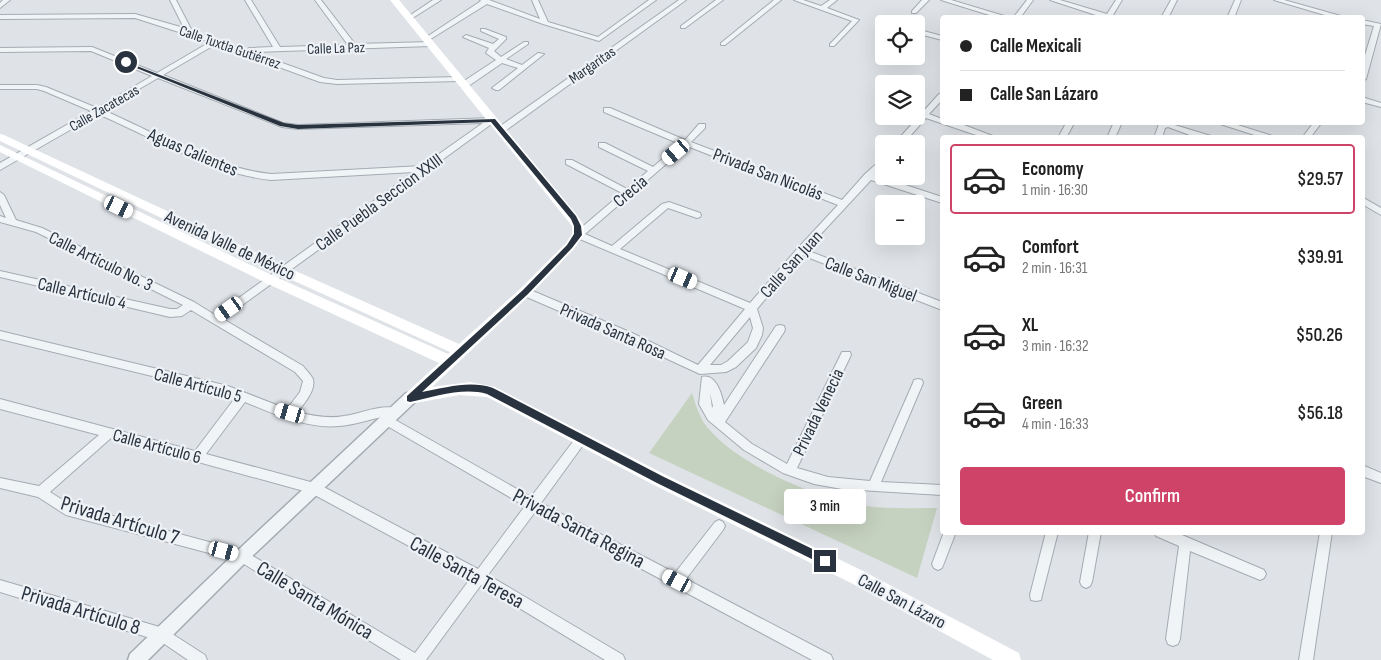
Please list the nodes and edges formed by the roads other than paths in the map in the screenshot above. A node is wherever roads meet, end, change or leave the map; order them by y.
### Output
1 (7, 0) edge
2 (172, 0) edge
3 (248, 0) edge
4 (318, 0) edge
5 (394, 0) edge
6 (438, 0) edge
7 (535, 0) edge
8 (653, 0) edge
9 (683, 0) edge
10 (720, 0) edge
11 (778, 0) edge
12 (797, 0) edge
13 (834, 0) edge
14 (926, 0) edge
15 (944, 0) edge
16 (1030, 0) edge
17 (1053, 0) edge
18 (1119, 0) edge
19 (1174, 0) edge
20 (1238, 0) edge
21 (1276, 0) edge
22 (490, 1) edge
23 (0, 6) edge
24 (824, 8) junction
25 (914, 12) dead end
26 (1317, 14) edge
27 (997, 15) edge
28 (1018, 15) edge
29 (1105, 15) edge
30 (1113, 15) edge
31 (1166, 15) edge
32 (1231, 15) edge
33 (0, 17) edge
34 (409, 18) junction
35 (545, 23) junction
36 (1365, 23) edge
37 (1379, 26) edge
38 (683, 27) dead end
39 (482, 30) dead end
40 (188, 32) junction
41 (925, 33) edge
42 (466, 37) dead end
43 (940, 37) edge
44 (429, 41) junction
45 (215, 42) junction
46 (526, 43) dead end
47 (723, 44) dead end
48 (832, 45) dead end
49 (353, 47) junction
50 (494, 47) junction
51 (0, 50) edge
52 (240, 50) junction
53 (278, 50) junction
54 (540, 54) dead end
55 (501, 60) junction
56 (522, 67) junction
57 (1365, 70) edge
58 (160, 75) junction
59 (462, 82) junction
60 (0, 87) edge
61 (496, 88) dead end
62 (940, 98) edge
63 (1365, 100) edge
64 (1381, 105) edge
65 (607, 110) dead end
66 (99, 111) junction
67 (925, 114) edge
68 (925, 115) edge
69 (493, 120) junction
70 (940, 120) edge
71 (915, 125) edge
72 (956, 125) edge
73 (1168, 125) edge
74 (1168, 125) edge
75 (1229, 125) edge
76 (702, 126) dead end
77 (502, 129) junction
78 (906, 135) edge
79 (985, 135) edge
80 (1159, 135) edge
81 (1199, 135) edge
82 (1264, 135) edge
83 (0, 137) edge
84 (686, 143) junction
85 (602, 144) dead end
86 (0, 148) edge
87 (30, 151) junction
88 (18, 157) junction
89 (569, 162) dead end
90 (0, 167) edge
91 (424, 169) junction
92 (875, 169) edge
93 (654, 170) junction
94 (868, 176) junction
95 (628, 192) junction
96 (0, 195) edge
97 (940, 199) edge
98 (1365, 201) edge
99 (1365, 202) edge
100 (845, 204) junction
101 (1381, 206) edge
102 (1381, 212) edge
103 (697, 215) dead end
104 (0, 219) edge
105 (12, 222) junction
106 (578, 235) junction
107 (614, 249) junction
108 (800, 251) junction
109 (284, 271) junction
110 (0, 274) edge
111 (271, 280) junction
112 (525, 292) junction
113 (190, 305) junction
114 (940, 305) edge
115 (752, 308) junction
116 (216, 319) junction
117 (780, 329) dead end
118 (0, 335) edge
119 (462, 351) junction
120 (846, 355) dead end
121 (449, 360) junction
122 (700, 370) junction
123 (918, 382) dead end
124 (243, 396) junction
125 (410, 398) junction
126 (0, 404) edge
127 (290, 413) junction
128 (390, 416) junction
129 (715, 420) junction
130 (109, 432) junction
131 (582, 438) junction
132 (198, 456) junction
133 (790, 470) junction
134 (1365, 471) edge
135 (1381, 478) edge
136 (0, 484) edge
137 (873, 487) junction
138 (314, 488) junction
139 (940, 490) edge
140 (41, 492) junction
141 (534, 505) junction
142 (719, 526) dead end
143 (949, 535) edge
144 (1051, 535) edge
145 (1094, 535) edge
146 (1166, 535) edge
147 (1326, 535) edge
148 (1185, 544) junction
149 (242, 556) junction
150 (938, 564) dead end
151 (1260, 574) dead end
152 (480, 577) junction
153 (677, 581) junction
154 (1086, 582) dead end
155 (0, 586) edge
156 (1036, 595) dead end
157 (163, 635) junction
158 (1173, 638) dead end
159 (136, 660) edge
160 (200, 660) edge
161 (414, 660) edge
162 (418, 660) edge
163 (618, 660) edge
164 (826, 660) edge
165 (1012, 660) edge
166 (1306, 660) edge

1 - 23 street
2 - 40 street
3 - 53 street
4 - 49 street
5 - 34 main road
6 - 34 street
7 - 35 street
8 - 35 street
9 - 77 street, Margaritas
10 - 38 street
11 - 47 street
12 - 24 street
13 - 24 street
14 - 25 street
15 - 27 street
16 - 28 street
17 - 29 street
18 - 30 street
19 - 31 street
20 - 32 street
21 - 26 street
22 - 35 street
22 - 44 street
24 - 48 street
33 - 40 street, Calle Tuxtla Gutiérrez
34 - 44 main road
36 - 37 street
37 - 57 street
39 - 50 street
40 - 45 street, Calle Tuxtla Gutiérrez
41 - 43 street
42 - 50 street
44 - 49 street, Calle La Paz
44 - 59 main road
45 - 52 street, Calle Tuxtla Gutiérrez
45 - 58 street, Calle Zacatecas
46 - 55 street
49 - 53 street, Calle La Paz
50 - 55 street
51 - 58 street
52 - 53 street, Calle La Paz
52 - 59 street, Calle Tuxtla Gutiérrez
54 - 56 street
55 - 56 street
55 - 59 street
56 - 61 street
58 - 66 street, Calle Zacatecas
58 - 69 street
59 - 69 main road
60 - 66 street, Aguas Calientes
62 - 67 street
63 - 64 street
65 - 84 street, Privada San Nicolás
66 - 87 street, Calle Zacatecas
66 - 91 street, Aguas Calientes
68 - 70 street
69 - 77 main road
69 - 91 street, Calle Puebla Seccion XXIII
71 - 78 street
72 - 79 street
73 - 80 street
74 - 81 street
75 - 82 street
76 - 84 street, Crecia
77 - 106 main road
83 - 87 main road, Avenida Valle de México
84 - 93 street, Crecia
84 - 100 street, Privada San Nicolás
85 - 93 street
86 - 88 main road, Avenida Valle de México
87 - 88 street, Calle Zacatecas
87 - 109 main road, Avenida Valle de México
88 - 90 street, Calle Zacatecas
88 - 111 main road, Avenida Valle de México
89 - 95 street
91 - 109 street, Calle Puebla Seccion XXIII
92 - 94 street, Calle San Juan
93 - 95 street, Crecia
94 - 97 street
94 - 100 street, Calle San Juan
95 - 106 street, Crecia
96 - 105 street
98 - 101 street
99 - 102 street
100 - 108 street, Calle San Juan
103 - 107 street
104 - 105 street, Calle Articulo No. 3
105 - 113 street, Calle Articulo No. 3
106 - 107 street
106 - 112 main road
107 - 115 street
108 - 114 street, Calle San Miguel
108 - 115 street, Calle San Juan
109 - 111 street, Calle Puebla Seccion XXIII
109 - 119 main road, Avenida Valle de México
110 - 113 street, Calle Artículo 4
111 - 116 street, Calle Puebla Seccion XXIII
111 - 121 main road, Avenida Valle de México
112 - 119 main road
112 - 122 street, Privada Santa Rosa
113 - 116 street, Calle Articulo No. 3
115 - 122 street, Calle San Juan
115 - 122 street
116 - 127 street
117 - 129 street
118 - 124 street, Calle Artículo 5
119 - 121 main road
120 - 133 street, Privada Venecia
121 - 125 main road
122 - 129 street
123 - 137 street
124 - 127 street, Calle Artículo 5
124 - 132 street
125 - 128 street
125 - 131 main road, Calle San Lázaro
126 - 130 street, Calle Artículo 6
127 - 128 street, Calle Artículo 5
128 - 138 street
128 - 141 street, Privada Santa Regina
129 - 133 street
130 - 132 street, Calle Artículo 6
130 - 140 street
131 - 141 street
131 - 165 main road, Calle San Lázaro
132 - 138 street, Calle Artículo 6
133 - 137 street
134 - 135 street
136 - 140 street, Privada Artículo 7
137 - 139 street
138 - 149 street
138 - 152 street, Calle Santa Teresa
140 - 149 street, Privada Artículo 7
141 - 152 street
141 - 153 street, Privada Santa Regina
142 - 153 street
143 - 150 street
144 - 156 street
145 - 154 street
146 - 148 street
147 - 166 street
148 - 151 street
148 - 158 street
149 - 157 street
149 - 161 street, Calle Santa Mónica
152 - 162 street
152 - 163 street, Calle Santa Teresa
153 - 164 street, Privada Santa Regina
155 - 157 street, Privada Artículo 8
157 - 159 street
157 - 160 street, Privada Artículo 8

